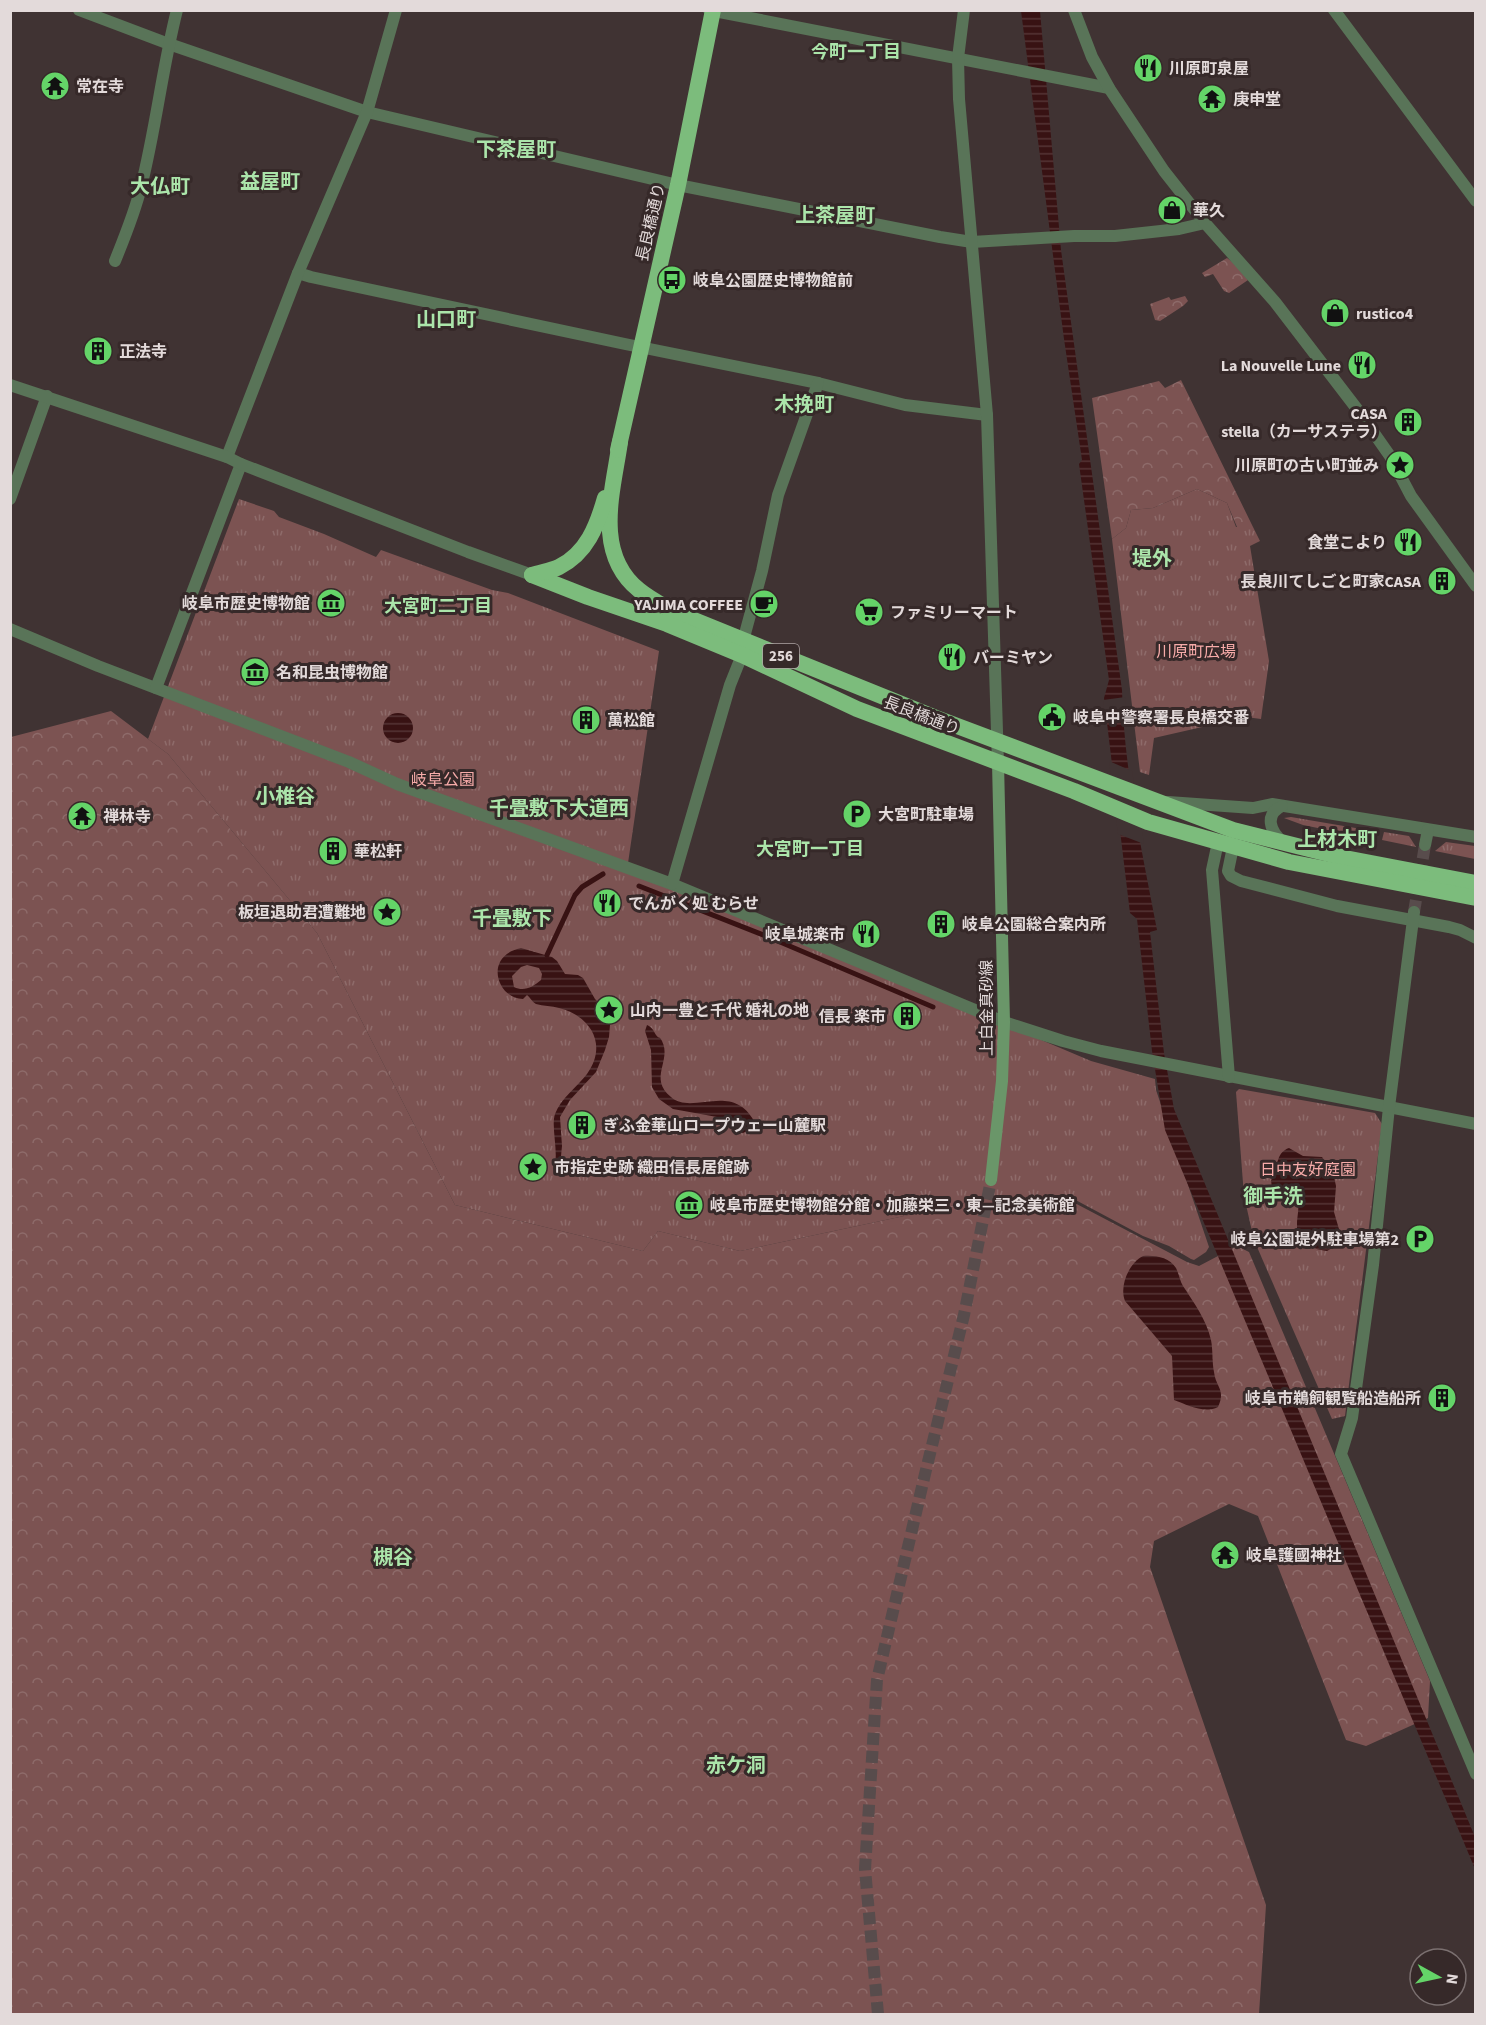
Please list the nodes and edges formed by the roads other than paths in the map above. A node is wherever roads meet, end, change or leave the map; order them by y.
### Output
1 (80, 10) edge
2 (177, 10) edge
3 (396, 10) edge
4 (964, 10) edge
5 (1074, 10) edge
6 (1334, 10) edge
7 (712, 11) edge
8 (169, 44) junction
9 (958, 58) junction
10 (1109, 88) junction
11 (367, 112) junction
12 (678, 185) junction
13 (1476, 201) edge
14 (1205, 223) junction
15 (972, 242) junction
16 (115, 261) dead end
17 (298, 273) junction
18 (640, 347) junction
19 (818, 383) junction
20 (10, 385) edge
21 (47, 396) junction
22 (987, 415) junction
23 (620, 442) junction
24 (227, 457) junction
25 (241, 464) junction
26 (10, 499) edge
27 (532, 575) junction
28 (1476, 586) edge
29 (10, 629) edge
30 (743, 648) junction
31 (156, 688) junction
32 (998, 742) junction
33 (998, 763) junction
34 (1151, 799) junction
35 (1282, 806) junction
36 (1428, 830) junction
37 (1476, 837) edge
38 (1285, 844) junction
39 (1225, 845) junction
40 (1425, 845) tunnel mouth
41 (1476, 883) edge
42 (672, 884) junction
43 (1476, 898) edge
44 (1413, 916) junction
45 (1476, 938) edge
46 (1004, 1022) junction
47 (1226, 1076) junction
48 (1389, 1107) junction
49 (1476, 1125) edge
50 (991, 1180) tunnel mouth
51 (1476, 1774) edge

1 - 8 street
2 - 8 street
3 - 11 street
4 - 9 street
5 - 10 street
6 - 13 street
7 - 9 street
7 - 12 highway, 長良橋通り / 256
8 - 11 street
8 - 16 street
9 - 10 street
9 - 15 street
10 - 14 street
11 - 12 street
11 - 17 street
12 - 15 street
12 - 18 highway, 長良橋通り / 256
14 - 15 street
14 - 28 street
15 - 22 street
17 - 18 street
17 - 24 street
18 - 19 street
18 - 23 highway, 長良橋通り / 256
19 - 22 street
19 - 30 street
20 - 21 street
21 - 24 street
21 - 26 street
22 - 32 street
23 - 27 highway, 長良橋通り / 256
23 - 30 highway, 長良橋通り / 256
24 - 25 street
25 - 27 street
25 - 31 street
27 - 30 highway, 長良橋通り / 256
29 - 31 street
30 - 32 highway, 長良橋通り / 256
30 - 33 highway, 長良橋通り / 256
30 - 42 street
31 - 42 street
32 - 33 street
32 - 34 highway, 長良橋通り / 256
33 - 39 highway, 長良橋通り / 256
33 - 46 main road, 上白金真砂線
34 - 35 street
34 - 38 highway, 長良橋通り / 256
35 - 36 street
35 - 38 street
36 - 37 street
36 - 40 street
38 - 41 highway, 長良橋通り / 256
39 - 43 highway, 長良橋通り / 256
39 - 44 street
39 - 47 street
42 - 46 street
44 - 45 street
44 - 48 street
46 - 47 street
46 - 50 main road, 上白金真砂線
47 - 48 street
48 - 49 street
48 - 51 street

